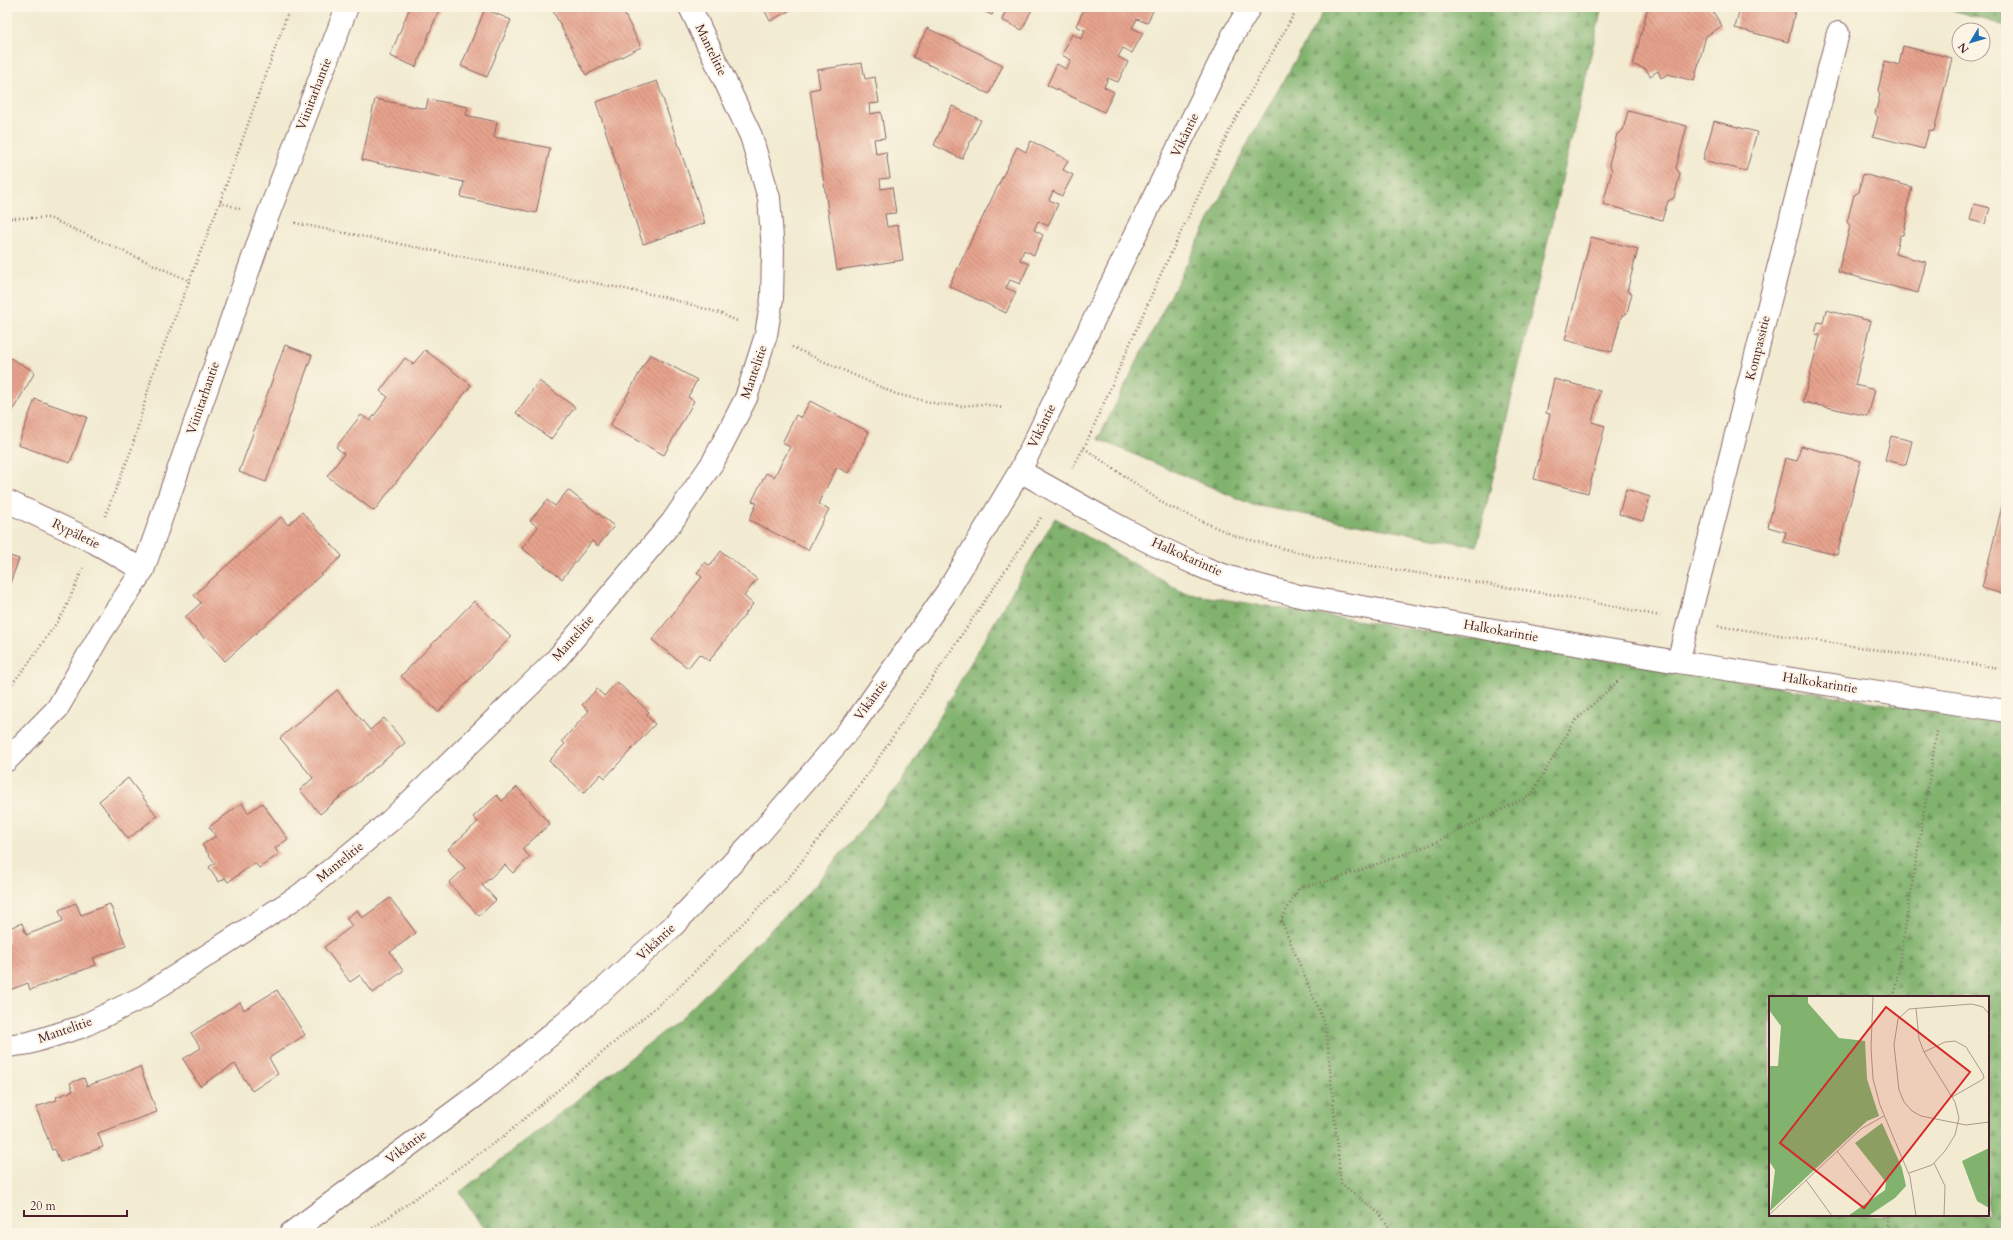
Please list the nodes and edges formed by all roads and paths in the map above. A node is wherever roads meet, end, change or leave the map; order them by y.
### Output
1 (290, 7) edge
2 (347, 7) edge
3 (690, 7) edge
4 (1250, 7) edge
5 (1838, 33) dead end
6 (220, 202) junction
7 (7, 218) edge
8 (267, 218) junction
9 (190, 281) junction
10 (766, 335) junction
11 (1002, 408) dead end
12 (1084, 448) dead end
13 (1020, 471) junction
14 (7, 501) edge
15 (94, 542) junction
16 (143, 570) junction
17 (1688, 622) junction
18 (1645, 656) junction
19 (1678, 662) junction
20 (2006, 669) edge
21 (7, 690) edge
22 (1941, 702) junction
23 (2006, 711) edge
24 (7, 760) edge
25 (1894, 996) edge
26 (7, 1046) edge
27 (1889, 1216) edge
28 (291, 1233) edge
29 (1393, 1233) edge
30 (1889, 1233) edge

1 - 6 path
2 - 8 street, Viinitarhantie
3 - 10 street, Mantelitie
4 - 13 street, Vikåntie
5 - 17 street, Kompassitie
6 - 8 path
6 - 9 path
7 - 9 path
8 - 10 path
8 - 16 street, Viinitarhantie
9 - 15 path
10 - 11 path
10 - 26 street, Mantelitie
12 - 17 path
13 - 18 street, Halkokarintie
13 - 28 street, Vikåntie
14 - 15 street, Rypäletie
15 - 16 street, Rypäletie
15 - 21 path
16 - 24 street, Viinitarhantie
17 - 19 street, Kompassitie
17 - 20 path
18 - 19 street, Halkokarintie
18 - 29 path
19 - 22 street, Halkokarintie
22 - 23 street, Halkokarintie
22 - 25 path
27 - 30 path

